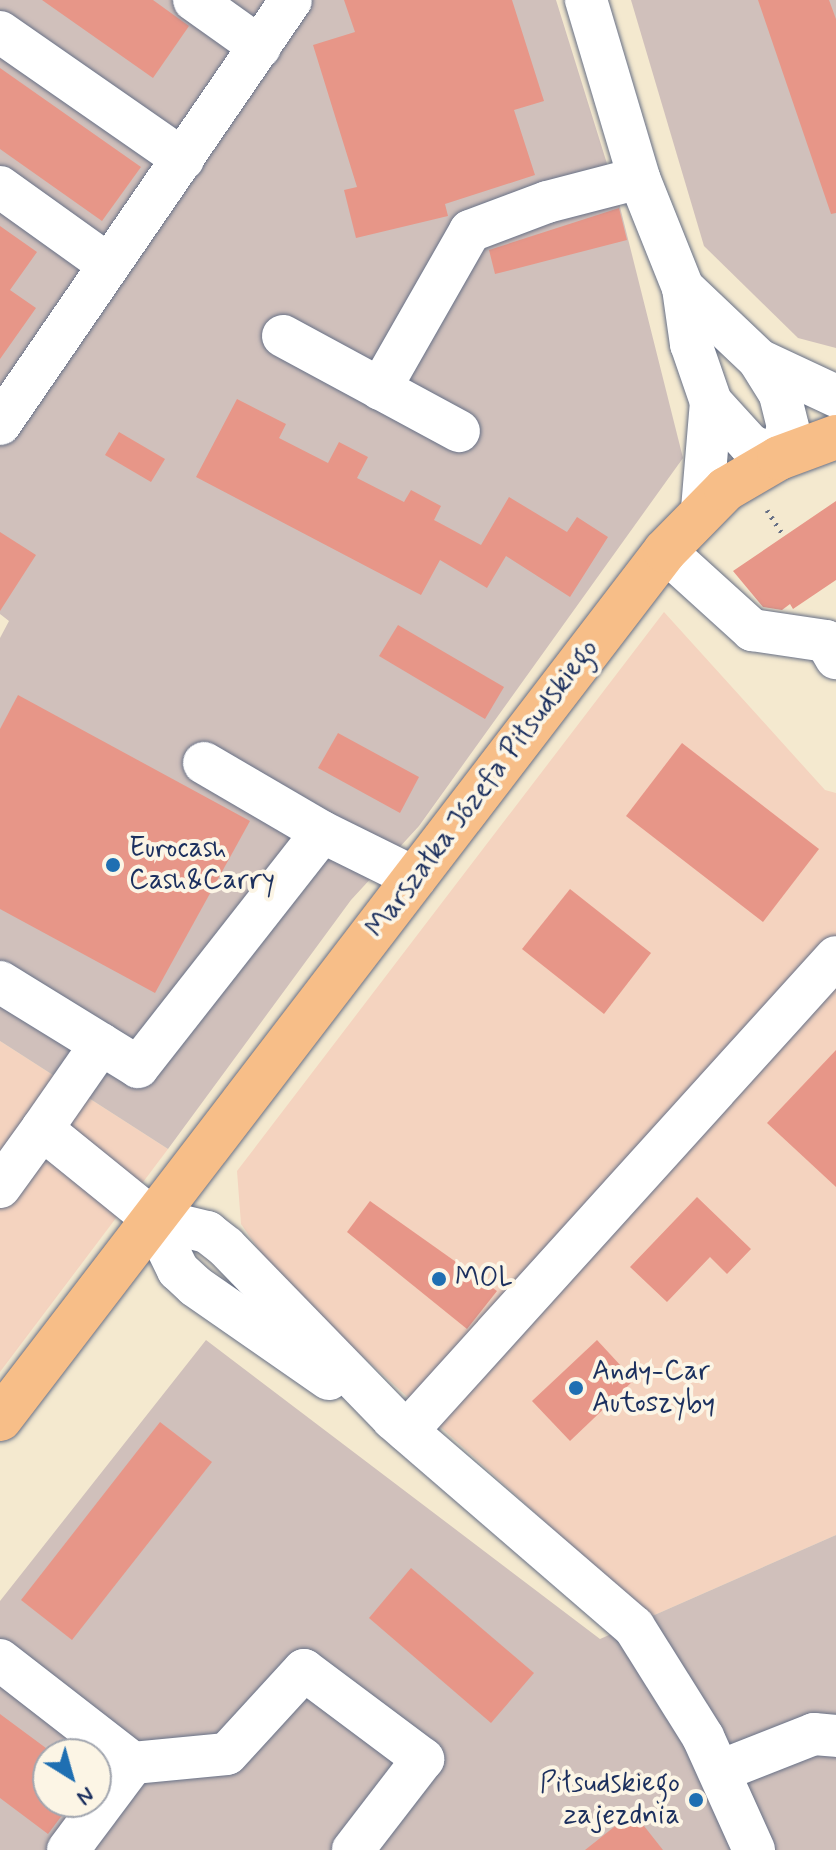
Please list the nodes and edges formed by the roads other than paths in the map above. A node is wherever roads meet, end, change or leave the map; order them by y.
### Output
1 (194, 0) edge
2 (291, 0) edge
3 (586, 0) edge
4 (0, 32) edge
5 (260, 47) junction
6 (183, 159) junction
7 (639, 178) junction
8 (0, 187) edge
9 (109, 265) junction
10 (683, 288) junction
11 (283, 336) dead end
12 (759, 360) junction
13 (380, 389) junction
14 (836, 396) edge
15 (711, 402) junction
16 (0, 424) edge
17 (459, 431) dead end
18 (836, 437) edge
19 (779, 458) junction
20 (702, 509) junction
21 (665, 551) junction
22 (836, 658) edge
23 (204, 763) dead end
24 (322, 832) junction
25 (415, 878) junction
26 (836, 957) edge
27 (0, 982) edge
28 (101, 1044) junction
29 (42, 1129) junction
30 (0, 1187) edge
31 (163, 1207) junction
32 (0, 1419) edge
33 (400, 1425) junction
34 (0, 1660) edge
35 (836, 1736) edge
36 (133, 1763) junction
37 (720, 1771) junction
38 (68, 1850) edge
39 (353, 1850) edge
40 (754, 1850) edge

1 - 5 street
2 - 5 street
3 - 7 street
4 - 6 street
5 - 6 street
6 - 9 street
7 - 10 street
7 - 13 street
8 - 9 street
9 - 16 street
10 - 12 street
10 - 15 street
11 - 13 street
12 - 14 street
12 - 19 street
13 - 17 street
15 - 19 street
15 - 20 street
18 - 19 main road, Marszałka Józefa Piłsudskiego
19 - 20 main road, Marszałka Józefa Piłsudskiego
20 - 21 main road, Marszałka Józefa Piłsudskiego
21 - 22 street
21 - 25 main road, Marszałka Józefa Piłsudskiego
23 - 24 street
24 - 25 street
24 - 28 street
25 - 31 main road, Marszałka Józefa Piłsudskiego
26 - 33 street
27 - 28 street
28 - 29 street
29 - 30 street
29 - 31 street
31 - 32 main road, Marszałka Józefa Piłsudskiego
31 - 33 street
33 - 37 street
34 - 36 street
35 - 37 street
36 - 38 street
36 - 39 street
37 - 40 street

